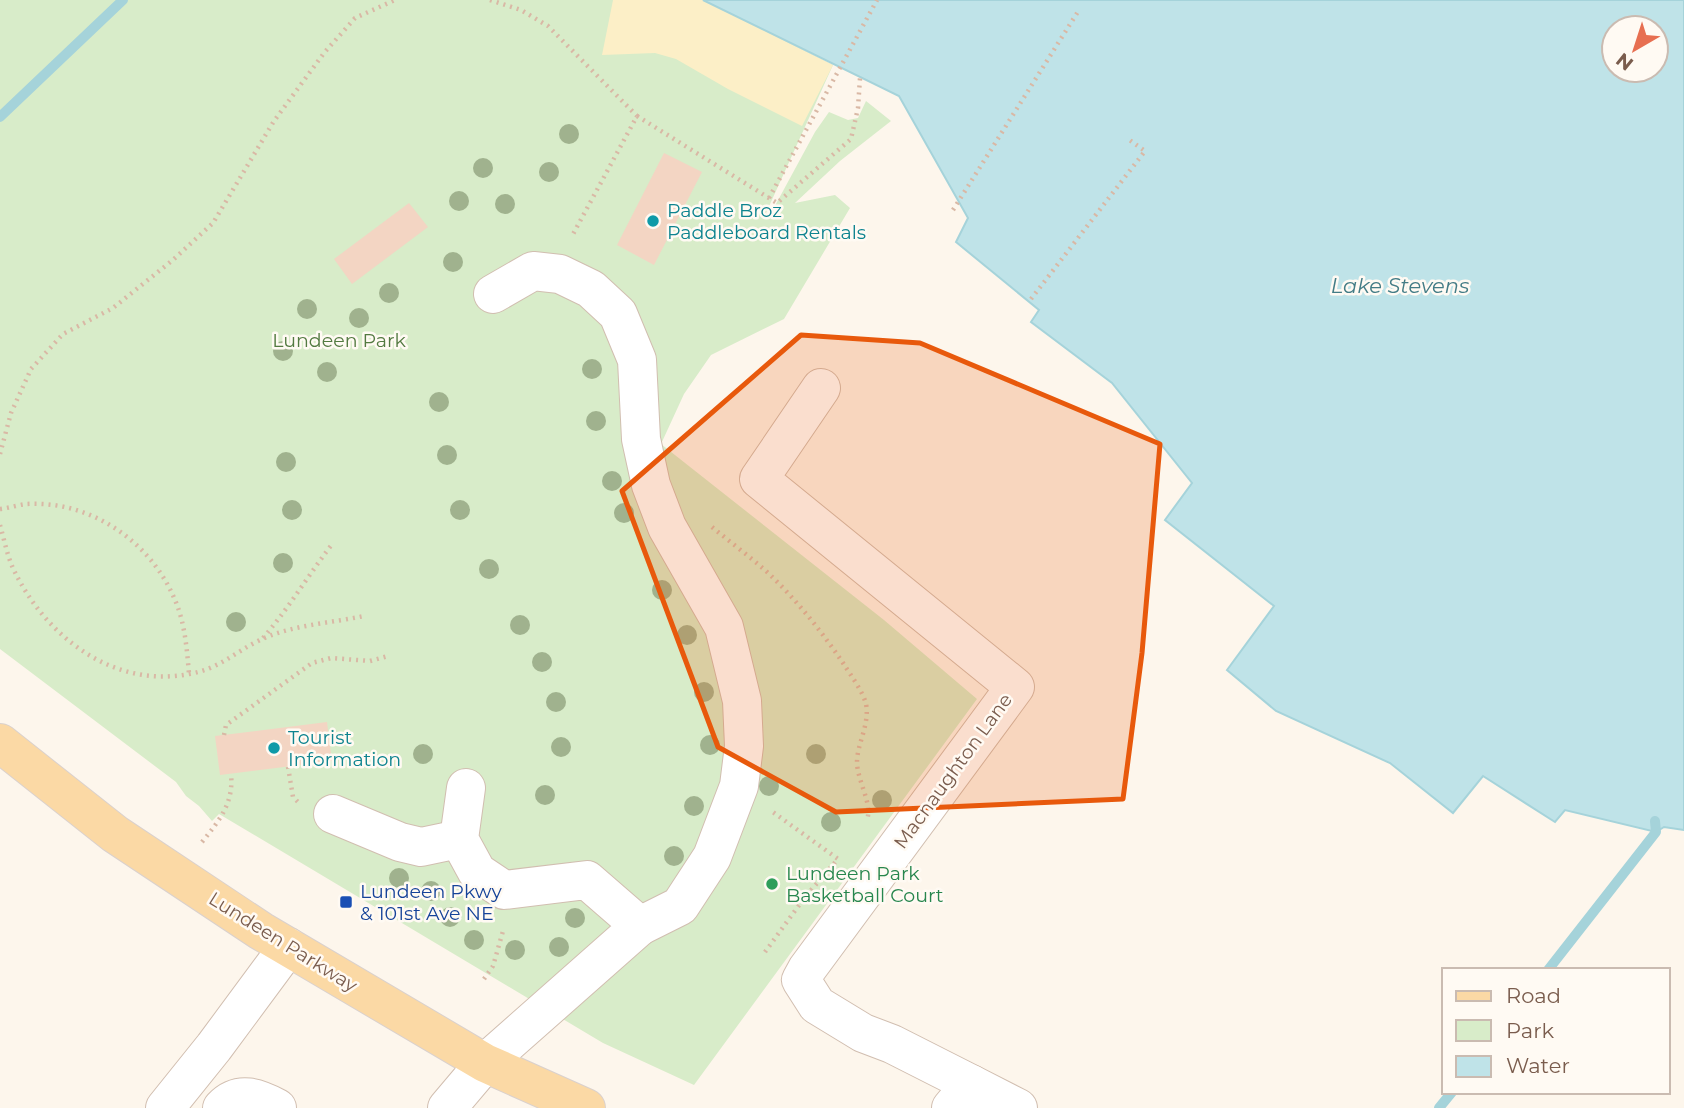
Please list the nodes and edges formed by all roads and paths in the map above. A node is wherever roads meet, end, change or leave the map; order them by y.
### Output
1 (395, 0) edge
2 (491, 0) edge
3 (877, 0) edge
4 (1079, 10) dead end
5 (860, 78) dead end
6 (637, 116) junction
7 (1128, 139) dead end
8 (769, 198) junction
9 (953, 210) dead end
10 (572, 236) dead end
11 (492, 294) dead end
12 (1031, 299) dead end
13 (821, 388) dead end
14 (0, 454) edge
15 (0, 509) edge
16 (705, 520) dead end
17 (0, 525) edge
18 (333, 543) dead end
19 (364, 616) dead end
20 (261, 640) junction
21 (388, 656) dead end
22 (189, 674) junction
23 (223, 735) dead end
24 (0, 744) edge
25 (231, 774) dead end
26 (466, 788) dead end
27 (759, 804) dead end
28 (334, 814) dead end
29 (866, 822) dead end
30 (460, 839) junction
31 (202, 842) dead end
32 (846, 849) dead end
33 (838, 859) junction
34 (640, 926) junction
35 (503, 931) dead end
36 (288, 947) junction
37 (765, 952) dead end
38 (484, 979) dead end
39 (485, 1063) junction
40 (961, 1096) edge
41 (165, 1108) edge
42 (222, 1108) edge
43 (277, 1108) edge
44 (447, 1108) edge
45 (586, 1108) edge
46 (1018, 1108) edge

1 - 14 path
2 - 6 path
3 - 8 path
4 - 9 path
5 - 8 path
6 - 8 path
6 - 10 path
7 - 12 path
11 - 34 street
13 - 40 street, Macnaughton Lane
15 - 22 path
16 - 29 path
17 - 22 path
18 - 20 path
19 - 20 path
20 - 22 path
21 - 23 path
24 - 36 main road, Lundeen Parkway
25 - 31 path
26 - 30 street
27 - 33 path
28 - 30 street
30 - 34 street
32 - 33 path
33 - 37 path
34 - 39 street
35 - 38 path
36 - 39 main road, Lundeen Parkway
36 - 41 street
39 - 44 street
39 - 45 main road, Lundeen Parkway
40 - 46 street
42 - 43 street

